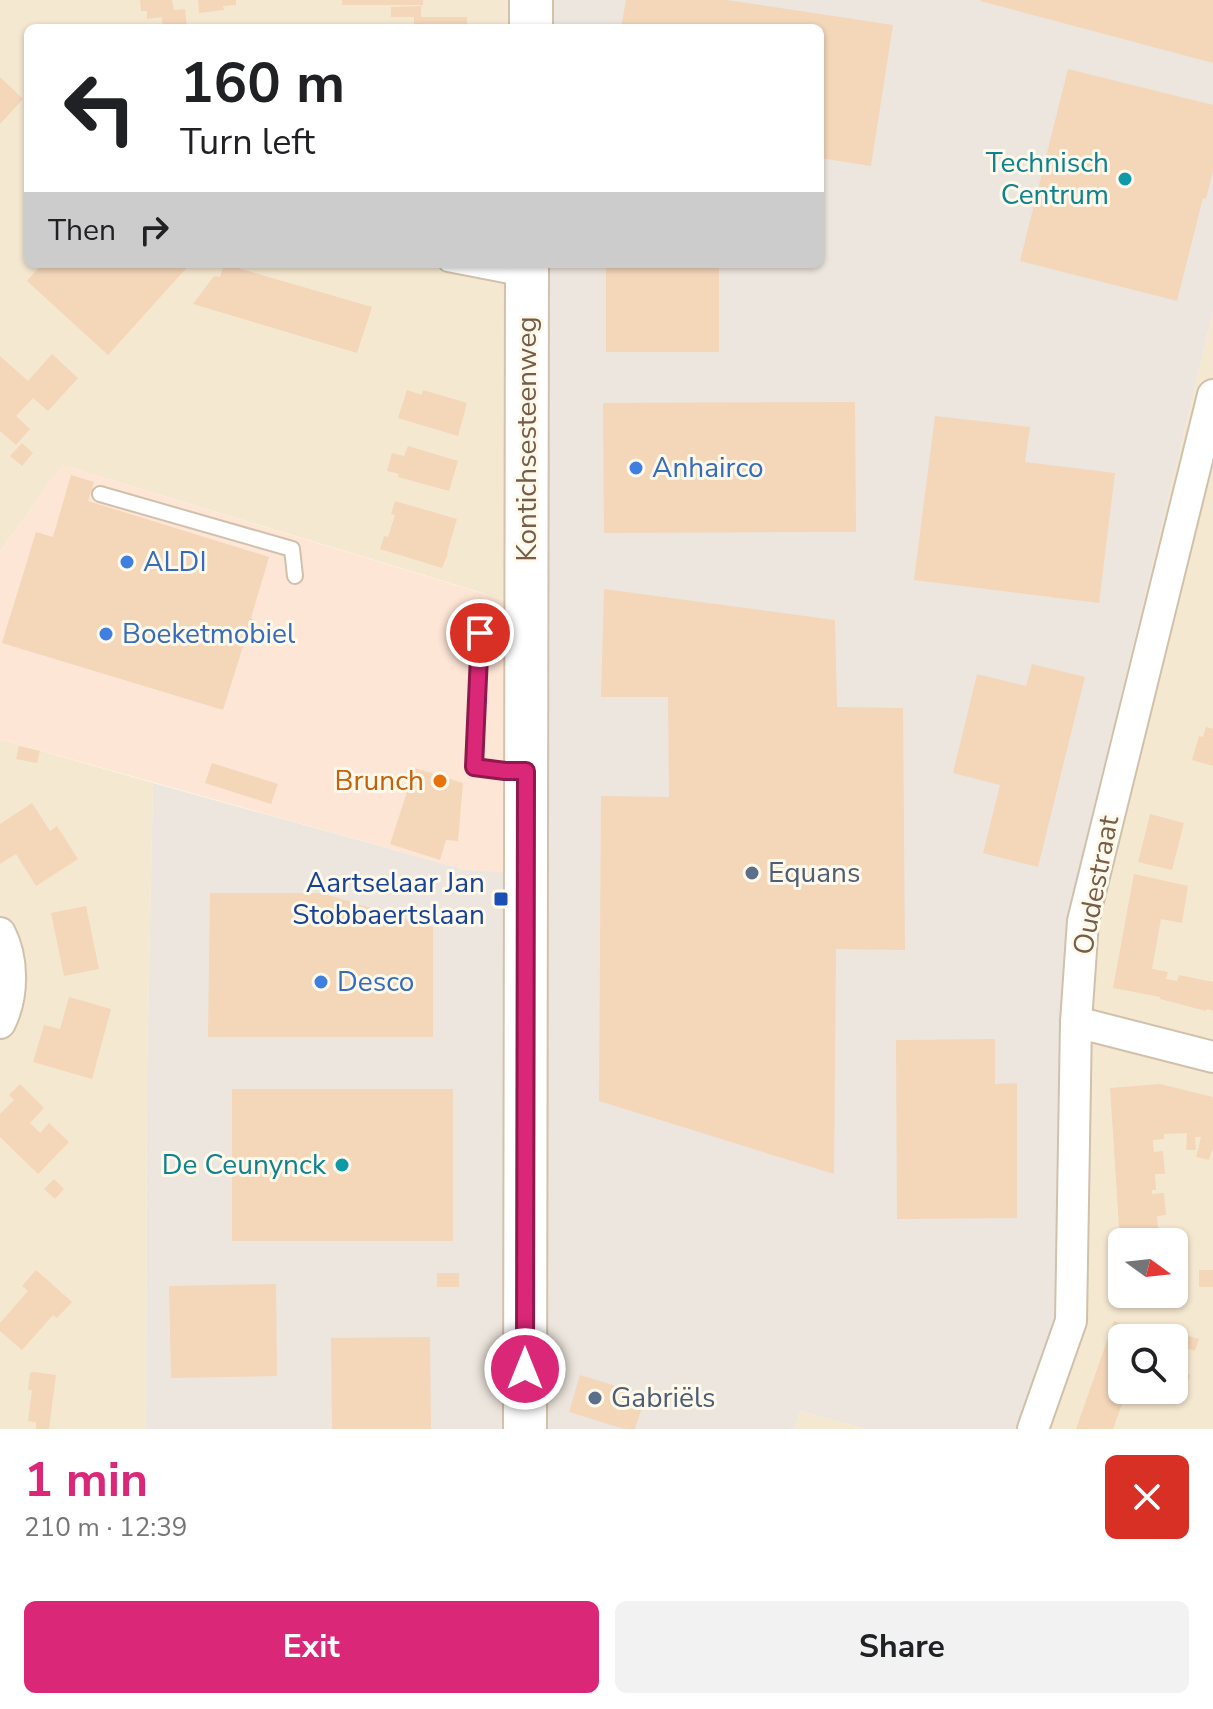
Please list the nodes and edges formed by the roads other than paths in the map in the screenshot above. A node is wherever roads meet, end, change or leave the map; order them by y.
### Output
1 (531, 0) edge
2 (531, 24) edge
3 (487, 268) edge
4 (527, 272) edge
5 (1213, 395) edge
6 (100, 494) dead end
7 (295, 576) dead end
8 (0, 933) edge
9 (1076, 1022) junction
10 (0, 1023) edge
11 (1213, 1057) edge
12 (525, 1429) edge
13 (1033, 1429) edge

1 - 2 street
3 - 4 lane
4 - 12 street, Kontichsesteenweg
5 - 9 street, Oudestraat
6 - 7 lane
8 - 10 street
9 - 11 street
9 - 13 street, Oudestraat

